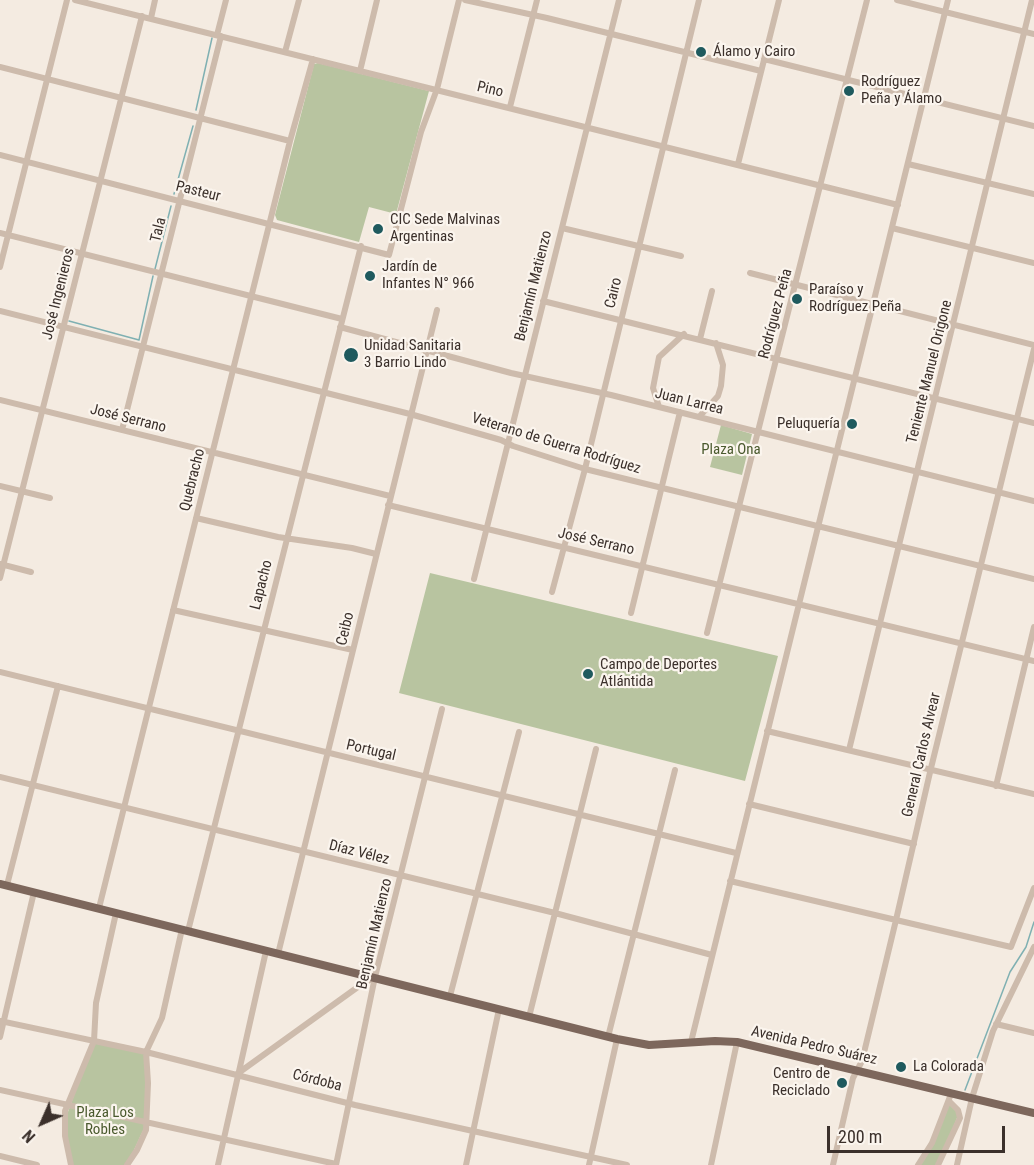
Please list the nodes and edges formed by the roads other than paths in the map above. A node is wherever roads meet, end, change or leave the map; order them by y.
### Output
1 (67, 0) edge
2 (75, 0) edge
3 (155, 0) edge
4 (226, 0) edge
5 (299, 0) edge
6 (377, 0) edge
7 (459, 0) edge
8 (465, 0) edge
9 (537, 0) edge
10 (619, 0) edge
11 (699, 0) edge
12 (779, 0) edge
13 (867, 0) edge
14 (897, 0) edge
15 (948, 0) edge
16 (1032, 0) edge
17 (945, 12) junction
18 (533, 15) junction
19 (142, 16) junction
20 (151, 18) junction
21 (1025, 31) junction
22 (611, 33) junction
23 (1034, 34) edge
24 (219, 36) junction
25 (285, 52) junction
26 (686, 52) junction
27 (313, 59) junction
28 (764, 59) junction
29 (0, 68) edge
30 (360, 71) junction
31 (761, 71) junction
32 (847, 79) junction
33 (48, 80) junction
34 (437, 89) junction
35 (121, 98) junction
36 (924, 99) junction
37 (510, 107) junction
38 (200, 118) junction
39 (1003, 119) junction
40 (587, 126) junction
41 (1034, 126) edge
42 (290, 141) junction
43 (664, 145) junction
44 (0, 155) edge
45 (26, 162) junction
46 (738, 164) junction
47 (908, 164) junction
48 (100, 180) junction
49 (988, 183) junction
50 (821, 185) junction
51 (1034, 194) edge
52 (179, 200) junction
53 (898, 205) junction
54 (269, 223) junction
55 (562, 228) junction
56 (892, 228) junction
57 (0, 232) edge
58 (8, 235) junction
59 (361, 246) junction
60 (638, 247) junction
61 (972, 248) junction
62 (81, 253) junction
63 (681, 256) dead end
64 (1034, 263) edge
65 (0, 267) edge
66 (161, 273) junction
67 (750, 273) dead end
68 (796, 285) junction
69 (712, 291) dead end
70 (251, 296) junction
71 (543, 301) junction
72 (872, 306) junction
73 (437, 310) dead end
74 (0, 311) edge
75 (342, 319) junction
76 (620, 319) junction
77 (62, 327) junction
78 (340, 327) junction
79 (953, 327) junction
80 (684, 334) junction
81 (700, 339) junction
82 (717, 343) junction
83 (142, 346) junction
84 (1034, 347) edge
85 (427, 351) junction
86 (777, 358) junction
87 (232, 371) junction
88 (524, 374) junction
89 (854, 379) junction
90 (322, 394) junction
91 (603, 394) junction
92 (0, 400) edge
93 (934, 400) junction
94 (659, 407) junction
95 (42, 410) junction
96 (680, 412) junction
97 (410, 414) junction
98 (699, 417) junction
99 (1018, 419) junction
100 (1034, 423) edge
101 (122, 429) junction
102 (757, 432) junction
103 (508, 443) junction
104 (835, 452) junction
105 (212, 453) junction
106 (585, 469) junction
107 (918, 472) junction
108 (301, 476) junction
109 (0, 486) edge
110 (662, 487) junction
111 (22, 492) junction
112 (1000, 493) junction
113 (390, 496) junction
114 (50, 498) dead end
115 (1034, 501) edge
116 (388, 505) junction
117 (739, 507) junction
118 (196, 518) junction
119 (818, 526) junction
120 (487, 528) junction
121 (286, 538) junction
122 (899, 547) junction
123 (564, 548) junction
124 (376, 554) junction
125 (2, 564) edge
126 (642, 565) junction
127 (982, 567) junction
128 (31, 572) dead end
129 (0, 578) edge
130 (474, 579) dead end
131 (1034, 579) edge
132 (719, 584) junction
133 (552, 592) dead end
134 (798, 604) junction
135 (173, 609) junction
136 (631, 613) dead end
137 (880, 624) junction
138 (1034, 627) edge
139 (263, 630) junction
140 (706, 633) dead end
141 (962, 644) junction
142 (353, 650) junction
143 (1026, 659) junction
144 (1034, 661) edge
145 (0, 672) edge
146 (58, 686) junction
147 (148, 709) junction
148 (442, 709) dead end
149 (238, 729) junction
150 (767, 731) junction
151 (519, 732) dead end
152 (596, 749) dead end
153 (849, 750) junction
154 (329, 753) junction
155 (931, 768) junction
156 (675, 770) dead end
157 (425, 776) junction
158 (0, 777) edge
159 (33, 785) junction
160 (996, 786) junction
161 (1034, 794) edge
162 (503, 795) junction
163 (749, 804) junction
164 (123, 808) junction
165 (580, 814) junction
166 (212, 829) junction
167 (657, 833) junction
168 (914, 844) junction
169 (304, 852) junction
170 (736, 853) junction
171 (401, 875) junction
172 (730, 881) junction
173 (4, 885) edge
174 (1034, 888) edge
175 (33, 892) junction
176 (477, 894) junction
177 (99, 908) junction
178 (116, 913) junction
179 (555, 913) junction
180 (896, 920) junction
181 (185, 930) junction
182 (632, 935) junction
183 (266, 951) junction
184 (1034, 952) edge
185 (278, 954) junction
186 (712, 955) junction
187 (375, 977) junction
188 (450, 996) junction
189 (499, 1009) junction
190 (529, 1017) junction
191 (1, 1020) edge
192 (996, 1024) junction
193 (1034, 1033) edge
194 (0, 1037) edge
195 (608, 1037) junction
196 (617, 1039) junction
197 (94, 1041) junction
198 (691, 1042) junction
199 (737, 1042) junction
200 (146, 1052) junction
201 (857, 1070) junction
202 (237, 1074) junction
203 (0, 1090) edge
204 (951, 1098) junction
205 (972, 1098) junction
206 (350, 1103) junction
207 (67, 1104) junction
208 (1034, 1113) edge
209 (147, 1122) junction
210 (473, 1131) junction
211 (224, 1140) junction
212 (0, 1156) edge
213 (591, 1157) junction
214 (37, 1165) edge
215 (71, 1165) edge
216 (127, 1165) edge
217 (218, 1165) edge
218 (336, 1165) edge
219 (466, 1165) edge
220 (589, 1165) edge
221 (627, 1165) edge
222 (711, 1165) edge
223 (833, 1165) edge
224 (918, 1165) edge
225 (938, 1165) edge
226 (957, 1165) edge

1 - 33 street
2 - 19 street, Pino
3 - 20 street
4 - 24 street, Tala
5 - 25 street
6 - 30 street
7 - 34 street
8 - 18 street
9 - 18 street
10 - 22 street, Benjamín Matienzo
11 - 26 street, Cairo
12 - 28 street
13 - 32 street, Rodríguez Peña
14 - 17 street
15 - 17 street
16 - 21 street, Teniente Manuel Origone
17 - 21 street
17 - 36 street
18 - 22 street
18 - 37 street
19 - 20 street, Pino
19 - 35 street, José Ingenieros
20 - 24 street, Pino
21 - 23 street
21 - 39 street, Teniente Manuel Origone
22 - 26 street
22 - 40 street, Benjamín Matienzo
24 - 25 street, Pino
24 - 38 street, Tala
25 - 27 street, Pino
26 - 31 street
26 - 43 street, Cairo
27 - 30 street, Pino
27 - 42 street, Quebracho
28 - 31 street
28 - 32 street
29 - 33 street
30 - 34 street, Pino
31 - 46 street
32 - 36 street
32 - 50 street, Rodríguez Peña
33 - 35 street
33 - 45 street
34 - 37 street, Pino
34 - 59 street, Pasteur
35 - 38 street
35 - 48 street, José Ingenieros
36 - 39 street
36 - 47 street
37 - 40 street, Pino
38 - 42 street
38 - 52 street, Tala
39 - 41 street
39 - 49 street, Teniente Manuel Origone
40 - 43 street, Pino
40 - 55 street, Benjamín Matienzo
42 - 54 street, Quebracho
43 - 46 street, Pino
43 - 60 street, Cairo
44 - 45 street, Pasteur
45 - 48 street, Pasteur
45 - 58 street
46 - 50 street, Pino
47 - 49 street
47 - 53 street
48 - 52 street, Pasteur
48 - 62 street, José Ingenieros
49 - 51 street
49 - 61 street, Teniente Manuel Origone
50 - 53 street, Pino
50 - 68 street, Rodríguez Peña
52 - 54 street, Pasteur
52 - 66 street, Tala
53 - 56 street
54 - 59 street, Pasteur
54 - 70 street, Quebracho
55 - 60 street
55 - 71 street, Benjamín Matienzo
56 - 61 street
56 - 72 street
57 - 58 street
58 - 62 street
58 - 65 street
59 - 75 street, Lapacho
60 - 63 street
60 - 76 street, Cairo
61 - 64 street
61 - 79 street, Teniente Manuel Origone
62 - 66 street
62 - 77 street, José Ingenieros
66 - 70 street
66 - 83 street, Tala
67 - 68 street
68 - 72 street
68 - 86 street, Rodríguez Peña
69 - 81 street
70 - 75 street
70 - 87 street, Quebracho
71 - 76 street
71 - 88 street, Benjamín Matienzo
72 - 79 street
72 - 89 street
73 - 85 street, Ceibo
74 - 77 street, Veterano de Guerra Rodríguez
75 - 78 street, Lapacho
76 - 80 street
76 - 91 street, Cairo
77 - 83 street, Veterano de Guerra Rodríguez
77 - 95 street, José Ingenieros
78 - 85 street, Juan Larrea
78 - 90 street, Lapacho
79 - 84 street
79 - 93 street, Teniente Manuel Origone
80 - 81 street
80 - 94 street
81 - 82 street
82 - 86 street
82 - 98 street
83 - 87 street, Veterano de Guerra Rodríguez
83 - 101 street, Tala
84 - 99 street, General Carlos Alvear
85 - 88 street, Juan Larrea
85 - 97 street, Ceibo
86 - 89 street
86 - 102 street, Rodríguez Peña
87 - 90 street, Veterano de Guerra Rodríguez
87 - 105 street, Quebracho
88 - 91 street, Juan Larrea
88 - 103 street, Benjamín Matienzo
89 - 93 street
89 - 104 street
90 - 97 street, Veterano de Guerra Rodríguez
90 - 108 street, Lapacho
91 - 94 street, Juan Larrea
91 - 106 street, Cairo
92 - 95 street, José Serrano
93 - 99 street
93 - 107 street, Teniente Manuel Origone
94 - 96 street, Juan Larrea
95 - 101 street, José Serrano
95 - 111 street, José Ingenieros
96 - 98 street, Juan Larrea
96 - 110 street
97 - 103 street, Veterano de Guerra Rodríguez
97 - 113 street, Ceibo
98 - 102 street, Juan Larrea
99 - 100 street
99 - 112 street, General Carlos Alvear
101 - 105 street, José Serrano
102 - 104 street, Juan Larrea
102 - 117 street, Rodríguez Peña
103 - 106 street, Veterano de Guerra Rodríguez
103 - 120 street, Benjamín Matienzo
104 - 107 street, Juan Larrea
104 - 119 street
105 - 108 street, José Serrano
105 - 118 street, Quebracho
106 - 110 street, Veterano de Guerra Rodríguez
106 - 123 street, Cairo
107 - 112 street, Juan Larrea
107 - 122 street, Teniente Manuel Origone
108 - 113 street, José Serrano
108 - 121 street, Lapacho
109 - 111 street
110 - 117 street, Veterano de Guerra Rodríguez
110 - 126 street
111 - 114 street
111 - 125 street, José Ingenieros
112 - 115 street, Juan Larrea
112 - 127 street, General Carlos Alvear
113 - 116 street, Ceibo
116 - 120 street, José Serrano
116 - 124 street, Ceibo
117 - 119 street, Veterano de Guerra Rodríguez
117 - 132 street, Rodríguez Peña
118 - 121 street
118 - 135 street, Quebracho
119 - 122 street, Veterano de Guerra Rodríguez
119 - 134 street
120 - 123 street, José Serrano
120 - 130 street, Benjamín Matienzo
121 - 124 street
121 - 139 street, Lapacho
122 - 127 street, Veterano de Guerra Rodríguez
122 - 137 street, Teniente Manuel Origone
123 - 126 street, José Serrano
123 - 133 street, Cairo
124 - 142 street, Ceibo
125 - 128 street
125 - 129 street, José Ingenieros
126 - 132 street, José Serrano
126 - 136 street
127 - 131 street, Veterano de Guerra Rodríguez
127 - 141 street, General Carlos Alvear
132 - 134 street, José Serrano
132 - 140 street, Rodríguez Peña
134 - 137 street, José Serrano
134 - 150 street
135 - 139 street
135 - 147 street, Quebracho
137 - 141 street, José Serrano
137 - 153 street, Teniente Manuel Origone
138 - 143 street
139 - 142 street
139 - 149 street, Lapacho
141 - 143 street, José Serrano
141 - 155 street, General Carlos Alvear
142 - 154 street, Ceibo
143 - 144 street, José Serrano
143 - 160 street
145 - 146 street, Portugal
146 - 147 street, Portugal
146 - 159 street
147 - 149 street, Portugal
147 - 164 street, Quebracho
148 - 157 street, Benjamín Matienzo
149 - 154 street, Portugal
149 - 166 street, Lapacho
150 - 153 street
150 - 163 street
151 - 162 street
152 - 165 street
153 - 155 street
154 - 157 street, Portugal
154 - 169 street, Ceibo
155 - 160 street
155 - 168 street, General Carlos Alvear
156 - 167 street
157 - 162 street, Portugal
157 - 171 street, Benjamín Matienzo
158 - 159 street, Díaz Vélez
159 - 164 street, Díaz Vélez
159 - 173 street
160 - 161 street
162 - 165 street, Portugal
162 - 176 street
163 - 168 street
163 - 170 street
164 - 166 street, Díaz Vélez
164 - 177 street, Quebracho
165 - 167 street, Portugal
165 - 179 street
166 - 169 street, Díaz Vélez
166 - 181 street, Lapacho
167 - 170 street, Portugal
167 - 182 street
168 - 180 street, General Carlos Alvear
169 - 171 street, Díaz Vélez
169 - 185 street, Ceibo
170 - 172 street
171 - 176 street, Díaz Vélez
171 - 187 street, Benjamín Matienzo
172 - 180 street
172 - 186 street
173 - 175 main road, Avenida Pedro Suárez
174 - 180 street
175 - 177 main road, Avenida Pedro Suárez
175 - 191 street
176 - 179 street, Díaz Vélez
176 - 188 street
177 - 178 main road, Avenida Pedro Suárez
178 - 181 main road, Avenida Pedro Suárez
178 - 197 street
179 - 182 street, Díaz Vélez
179 - 190 street
180 - 201 street, General Carlos Alvear
181 - 183 main road, Avenida Pedro Suárez
181 - 200 street, Lapacho
182 - 186 street, Díaz Vélez
182 - 195 street
183 - 185 main road, Avenida Pedro Suárez
183 - 202 street
184 - 192 street
185 - 187 main road, Avenida Pedro Suárez
186 - 198 street
187 - 188 main road, Avenida Pedro Suárez
187 - 202 street
187 - 206 street, Benjamín Matienzo
188 - 189 main road, Avenida Pedro Suárez
189 - 190 main road, Avenida Pedro Suárez
189 - 210 street
190 - 195 main road, Avenida Pedro Suárez
191 - 194 street
191 - 197 street, Córdoba
192 - 193 street
192 - 205 street
195 - 196 main road, Avenida Pedro Suárez
196 - 198 main road, Avenida Pedro Suárez
196 - 213 street
197 - 200 street, Córdoba
197 - 207 street
198 - 199 main road, Avenida Pedro Suárez
199 - 201 main road, Avenida Pedro Suárez
199 - 222 street
200 - 202 street, Córdoba
200 - 209 street
201 - 204 main road, Avenida Pedro Suárez
201 - 223 street, General Carlos Alvear
202 - 206 street, Córdoba
202 - 211 street
203 - 207 street
204 - 205 main road, Avenida Pedro Suárez
204 - 224 street
204 - 225 street
205 - 208 main road, Avenida Pedro Suárez
205 - 226 street
206 - 210 street, Córdoba
206 - 218 street, Benjamín Matienzo
207 - 209 street
207 - 215 street
209 - 211 street
209 - 216 street
210 - 213 street, Córdoba
210 - 219 street
211 - 217 street
211 - 218 street
212 - 214 street
213 - 220 street
213 - 221 street, Córdoba

